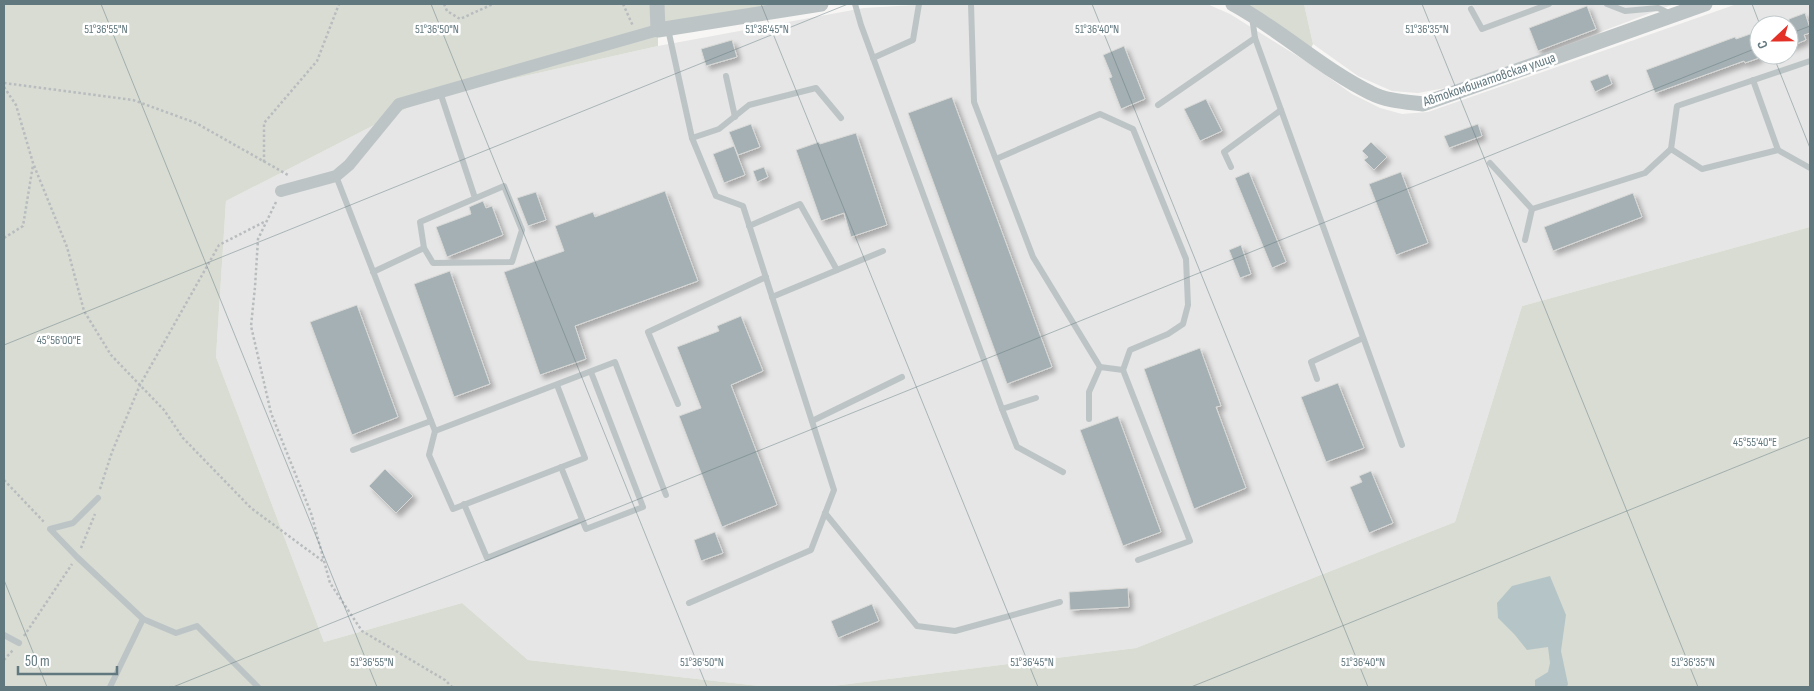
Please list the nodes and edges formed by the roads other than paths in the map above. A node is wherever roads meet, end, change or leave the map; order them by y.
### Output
1 (657, 4) edge
2 (821, 4) edge
3 (855, 4) edge
4 (919, 4) edge
5 (971, 4) edge
6 (1233, 4) edge
7 (1549, 4) edge
8 (1607, 4) edge
9 (1705, 4) edge
10 (1470, 9) dead end
11 (1251, 14) junction
12 (1672, 15) junction
13 (663, 30) junction
14 (1255, 38) junction
15 (873, 58) junction
16 (1810, 61) edge
17 (726, 76) dead end
18 (1753, 80) junction
19 (440, 92) junction
20 (1158, 105) dead end
21 (1280, 110) junction
22 (734, 117) junction
23 (841, 118) dead end
24 (692, 138) junction
25 (1671, 149) junction
26 (1778, 150) junction
27 (996, 159) junction
28 (1490, 163) dead end
29 (1231, 167) dead end
30 (1810, 168) edge
31 (336, 176) junction
32 (281, 191) road end
33 (476, 198) junction
34 (1532, 209) junction
35 (750, 226) junction
36 (1525, 240) dead end
37 (424, 248) junction
38 (883, 251) dead end
39 (837, 270) junction
40 (373, 272) junction
41 (766, 277) junction
42 (772, 296) junction
43 (1363, 338) junction
44 (1100, 367) junction
45 (1123, 370) junction
46 (591, 372) junction
47 (902, 377) dead end
48 (1317, 379) dead end
49 (557, 385) junction
50 (1036, 398) dead end
51 (678, 404) dead end
52 (1002, 409) junction
53 (1089, 419) dead end
54 (432, 421) junction
55 (812, 421) junction
56 (435, 431) junction
57 (1402, 445) dead end
58 (353, 450) dead end
59 (561, 467) junction
60 (1063, 472) dead end
61 (666, 495) dead end
62 (98, 498) road end
63 (464, 504) junction
64 (825, 513) junction
65 (582, 520) junction
66 (1138, 560) dead end
67 (1060, 602) dead end
68 (689, 603) dead end
69 (143, 618) junction
70 (4, 635) edge
71 (19, 643) road end
72 (110, 687) edge
73 (258, 687) edge

1 - 13 street
2 - 13 street
3 - 15 lane
4 - 15 lane
5 - 27 lane
6 - 11 street, Автокомбинатовская улица
7 - 10 lane
8 - 12 lane
9 - 12 street, Автокомбинатовская улица
11 - 12 street, Автокомбинатовская улица
11 - 14 lane
13 - 19 street
13 - 24 lane
14 - 20 lane
14 - 21 lane
15 - 52 lane
16 - 18 lane
17 - 22 lane
18 - 25 lane
18 - 26 lane
19 - 31 street
19 - 33 lane
21 - 29 lane
21 - 43 lane
22 - 23 lane
22 - 24 lane
24 - 35 lane
25 - 26 lane
25 - 34 lane
26 - 30 lane
27 - 44 lane
27 - 45 lane
28 - 34 lane
31 - 32 street
31 - 40 lane
33 - 37 lane
33 - 37 lane
34 - 36 lane
35 - 39 lane
35 - 41 lane
37 - 40 lane
38 - 39 lane
39 - 42 lane
40 - 54 lane
41 - 42 lane
41 - 51 lane
42 - 55 lane
43 - 48 lane
43 - 57 lane
44 - 45 lane
44 - 53 lane
45 - 66 lane
46 - 49 lane
46 - 61 lane
46 - 65 lane
47 - 55 lane
49 - 56 lane
49 - 59 lane
50 - 52 lane
52 - 60 lane
54 - 56 lane
54 - 58 lane
55 - 64 lane
56 - 63 lane
59 - 63 lane
59 - 65 lane
62 - 69 lane
63 - 65 lane
64 - 67 lane
64 - 68 lane
69 - 72 lane
69 - 73 lane
70 - 71 lane

